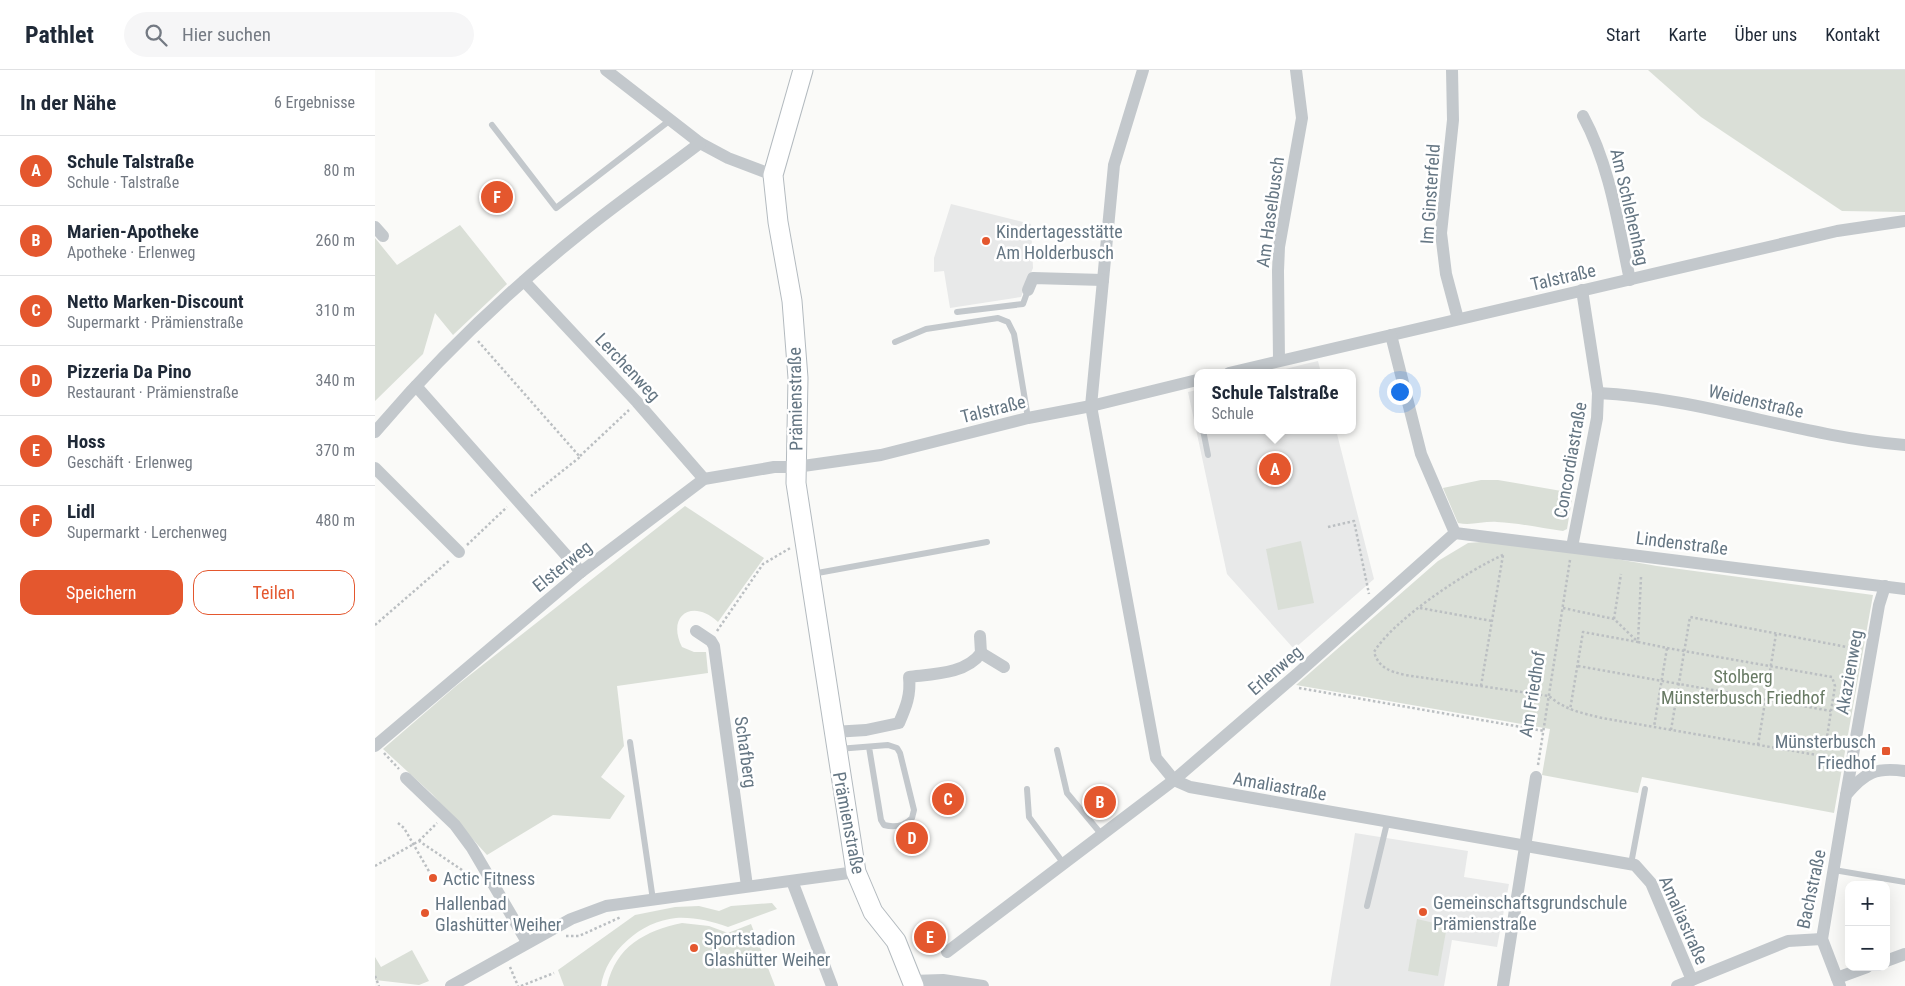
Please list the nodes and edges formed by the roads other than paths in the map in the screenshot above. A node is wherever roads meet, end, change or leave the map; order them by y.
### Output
1 (606, 70) edge
2 (803, 70) edge
3 (1143, 70) edge
4 (1296, 70) edge
5 (1452, 70) edge
6 (1583, 116) dead end
7 (669, 121) junction
8 (492, 125) dead end
9 (700, 143) junction
10 (773, 175) junction
11 (1905, 221) edge
12 (1103, 280) junction
13 (1630, 280) junction
14 (524, 281) junction
15 (1029, 290) joint
16 (1582, 290) junction
17 (957, 312) dead end
18 (1457, 319) junction
19 (1391, 335) junction
20 (895, 342) dead end
21 (1279, 360) junction
22 (1244, 369) edge
23 (1194, 381) edge
24 (416, 386) junction
25 (1598, 393) junction
26 (1091, 406) junction
27 (1028, 418) junction
28 (375, 432) edge
29 (1204, 434) edge
30 (1905, 445) edge
31 (1208, 456) dead end
32 (796, 467) junction
33 (375, 468) edge
34 (704, 479) junction
35 (1455, 533) junction
36 (987, 542) dead end
37 (1572, 546) junction
38 (459, 552) road end
39 (581, 572) junction
40 (810, 574) junction
41 (1885, 586) junction
42 (1905, 589) edge
43 (695, 631) dead end
44 (980, 636) dead end
45 (981, 653) junction
46 (1004, 667) dead end
47 (834, 740) junction
48 (630, 742) dead end
49 (869, 747) junction
50 (379, 749) edge
51 (1057, 750) dead end
52 (1905, 771) edge
53 (1536, 777) road end
54 (406, 778) road end
55 (1174, 780) junction
56 (1027, 789) dead end
57 (1645, 789) dead end
58 (1846, 795) junction
59 (1387, 823) junction
60 (1102, 835) junction
61 (1526, 846) junction
62 (1064, 864) junction
63 (1631, 864) junction
64 (1834, 870) junction
65 (856, 872) junction
66 (791, 881) junction
67 (1905, 882) edge
68 (747, 886) junction
69 (653, 900) junction
70 (1367, 906) dead end
71 (1823, 939) junction
72 (527, 942) junction
73 (947, 952) dead end
74 (1905, 954) edge
75 (1890, 960) edge
76 (1859, 971) edge
77 (1692, 980) junction
78 (1838, 982) edge
79 (913, 983) edge
80 (451, 986) edge
81 (832, 986) edge
82 (983, 986) edge
83 (1503, 986) edge
84 (1677, 986) edge

1 - 7 street
2 - 10 street, Prämienstraße
3 - 12 street
4 - 21 street, Am Haselbusch
5 - 18 street, Im Ginsterfeld
6 - 13 street, Am Schlehenhag
7 - 8 lane
7 - 9 street
9 - 10 street
9 - 14 street
10 - 32 street, Prämienstraße
11 - 13 street, Talstraße
12 - 15 street
12 - 26 street
13 - 16 street, Talstraße
14 - 24 street
14 - 34 street, Lerchenweg
15 - 17 lane
16 - 18 street, Talstraße
16 - 25 street, Concordiastraße
18 - 19 street, Talstraße
19 - 21 street, Talstraße
19 - 35 street
20 - 27 lane
21 - 22 street, Talstraße
23 - 26 street, Talstraße
24 - 28 street
24 - 39 street
25 - 30 street, Weidenstraße
25 - 37 street, Concordiastraße
26 - 27 street, Talstraße
26 - 55 street
27 - 32 street, Talstraße
29 - 31 lane
32 - 34 street, Elsterweg
32 - 40 street, Prämienstraße
33 - 38 street
34 - 39 street, Elsterweg
35 - 37 street, Lindenstraße
35 - 55 street, Erlenweg
36 - 40 lane
37 - 41 street, Lindenstraße
39 - 50 street, Elsterweg
40 - 47 street, Prämienstraße
41 - 42 street, Lindenstraße
41 - 58 street, Akazienweg
43 - 68 street, Schafberg
44 - 45 street
45 - 46 street
45 - 47 street
47 - 49 lane
47 - 65 street, Prämienstraße
48 - 69 lane
49 - 49 lane
51 - 60 lane
52 - 58 street
53 - 61 street
54 - 72 street
55 - 59 street, Amaliastraße
55 - 60 street, Erlenweg
56 - 62 lane
57 - 63 lane
58 - 64 street, Bachstraße
59 - 61 street, Amaliastraße
59 - 70 lane
60 - 62 street, Erlenweg
61 - 63 street, Amaliastraße
61 - 83 street
62 - 73 street, Erlenweg
63 - 77 street, Amaliastraße
64 - 67 lane
64 - 71 street, Bachstraße
65 - 66 street
65 - 79 street, Prämienstraße
66 - 68 street
66 - 81 street
68 - 69 street
69 - 72 street
71 - 77 street, Bachstraße
71 - 78 street
72 - 80 street
74 - 75 street
76 - 78 street
77 - 84 street, Bachstraße
79 - 82 street, Prämienstraße

